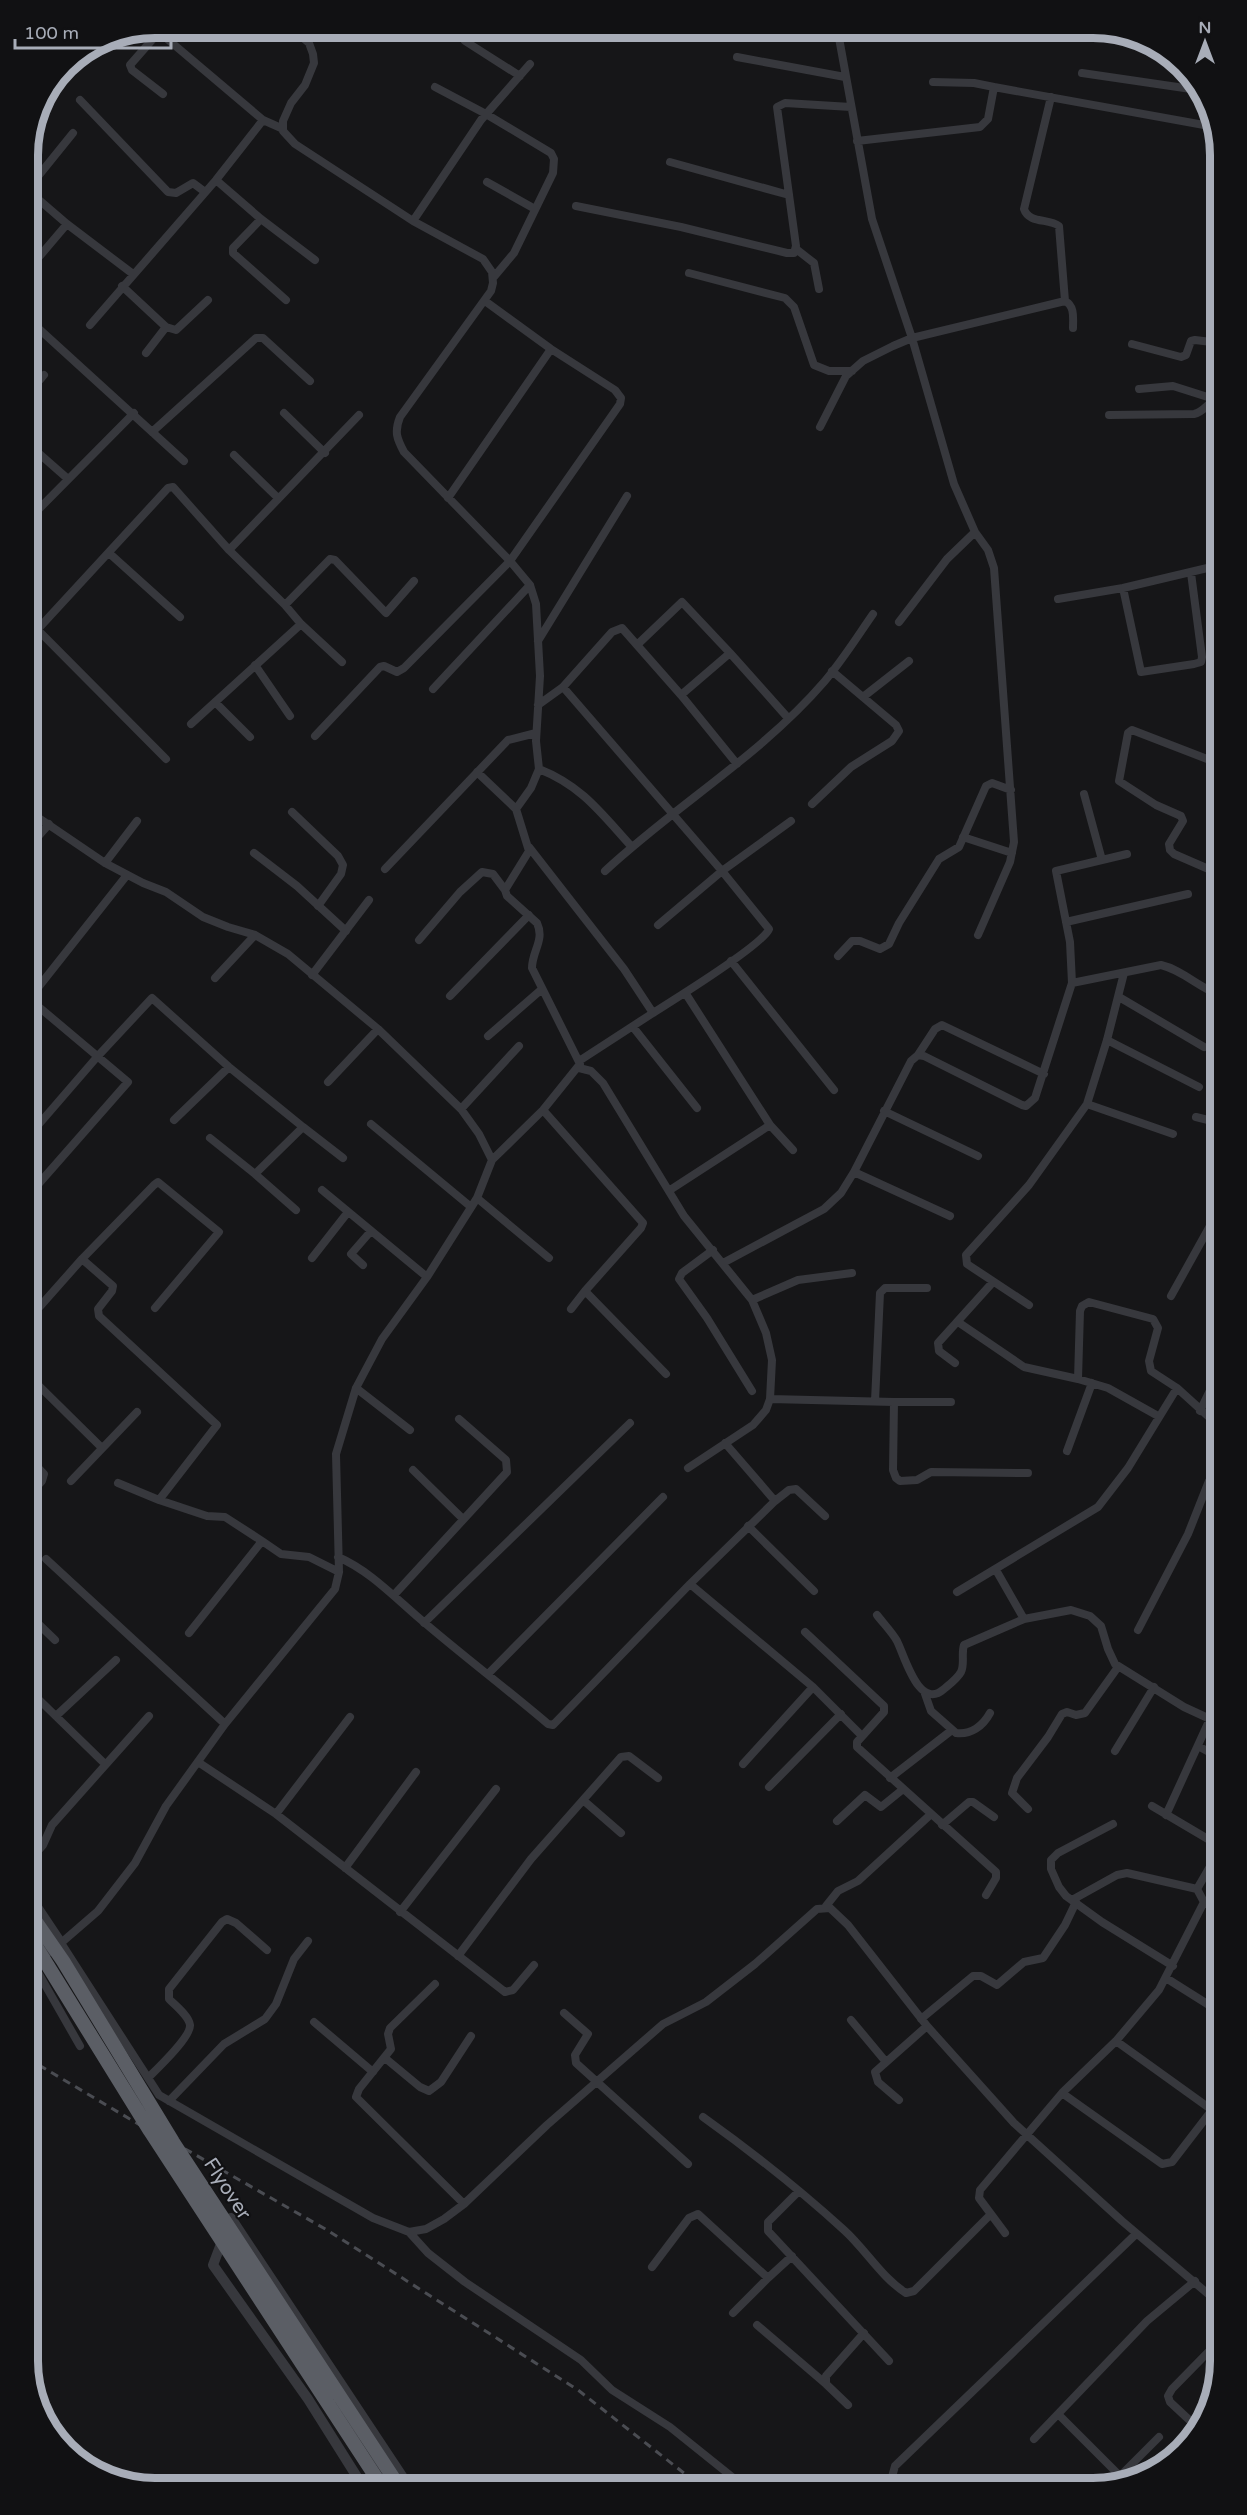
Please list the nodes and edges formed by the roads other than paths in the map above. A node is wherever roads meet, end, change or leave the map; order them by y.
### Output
1 (154, 38) edge
2 (166, 38) edge
3 (303, 38) edge
4 (839, 38) edge
5 (465, 40) dead end
6 (738, 57) dead end
7 (530, 64) dead end
8 (1082, 73) dead end
9 (520, 76) junction
10 (845, 77) junction
11 (933, 82) dead end
12 (435, 87) dead end
13 (994, 87) junction
14 (1189, 89) edge
15 (163, 94) dead end
16 (1051, 97) junction
17 (80, 100) dead end
18 (851, 107) junction
19 (486, 114) junction
20 (263, 120) junction
21 (1205, 125) edge
22 (281, 128) junction
23 (73, 133) dead end
24 (856, 141) junction
25 (670, 162) dead end
26 (38, 178) edge
27 (216, 180) junction
28 (487, 182) dead end
29 (205, 192) junction
30 (789, 195) junction
31 (38, 200) edge
32 (576, 206) dead end
33 (535, 209) junction
34 (261, 219) junction
35 (413, 221) junction
36 (67, 224) junction
37 (796, 249) junction
38 (38, 258) edge
39 (315, 260) dead end
40 (689, 273) dead end
41 (133, 274) junction
42 (493, 278) junction
43 (122, 286) junction
44 (819, 288) dead end
45 (208, 300) dead end
46 (286, 300) dead end
47 (485, 301) junction
48 (1065, 301) junction
49 (90, 325) dead end
50 (166, 327) junction
51 (38, 328) edge
52 (1073, 328) dead end
53 (912, 338) junction
54 (1210, 342) edge
55 (1132, 344) dead end
56 (551, 349) junction
57 (146, 353) dead end
58 (852, 371) junction
59 (44, 375) dead end
60 (310, 381) dead end
61 (38, 382) edge
62 (1139, 389) dead end
63 (1210, 396) edge
64 (1210, 404) edge
65 (134, 413) junction
66 (284, 413) dead end
67 (1109, 415) dead end
68 (359, 416) dead end
69 (820, 427) dead end
70 (152, 432) junction
71 (38, 453) edge
72 (325, 453) junction
73 (234, 455) dead end
74 (184, 461) dead end
75 (68, 479) junction
76 (627, 496) dead end
77 (278, 498) junction
78 (448, 498) junction
79 (38, 510) edge
80 (975, 532) junction
81 (229, 550) junction
82 (108, 553) junction
83 (510, 561) junction
84 (1210, 568) edge
85 (1191, 573) junction
86 (414, 581) dead end
87 (530, 585) junction
88 (1123, 588) junction
89 (1058, 599) dead end
90 (285, 605) junction
91 (873, 614) dead end
92 (180, 618) dead end
93 (898, 622) dead end
94 (301, 624) junction
95 (38, 629) joint
96 (538, 641) junction
97 (638, 644) junction
98 (729, 652) junction
99 (909, 661) dead end
100 (342, 662) dead end
101 (255, 665) junction
102 (832, 671) junction
103 (563, 687) junction
104 (433, 689) dead end
105 (681, 695) junction
106 (863, 698) junction
107 (215, 702) junction
108 (538, 705) junction
109 (290, 716) dead end
110 (788, 718) junction
111 (191, 724) dead end
112 (536, 733) junction
113 (315, 736) dead end
114 (250, 738) dead end
115 (166, 759) dead end
116 (1210, 760) edge
117 (738, 764) junction
118 (538, 769) junction
119 (477, 772) junction
120 (1011, 790) junction
121 (1084, 794) dead end
122 (812, 804) dead end
123 (516, 809) junction
124 (292, 812) dead end
125 (671, 813) junction
126 (38, 817) edge
127 (137, 821) dead end
128 (791, 821) dead end
129 (49, 824) junction
130 (38, 836) edge
131 (963, 837) junction
132 (631, 846) junction
133 (529, 848) junction
134 (254, 853) dead end
135 (1012, 853) junction
136 (1127, 854) dead end
137 (1102, 860) junction
138 (105, 862) junction
139 (386, 869) dead end
140 (605, 870) dead end
141 (1210, 870) edge
142 (722, 871) junction
143 (127, 875) junction
144 (505, 890) junction
145 (1188, 894) dead end
146 (369, 900) dead end
147 (318, 906) junction
148 (529, 915) junction
149 (1066, 922) junction
150 (658, 925) dead end
151 (346, 931) junction
152 (255, 935) junction
153 (978, 935) dead end
154 (419, 940) dead end
155 (838, 956) dead end
156 (731, 961) junction
157 (1124, 973) junction
158 (312, 975) junction
159 (215, 978) dead end
160 (1072, 983) junction
161 (38, 986) edge
162 (542, 989) junction
163 (1210, 991) edge
164 (686, 994) junction
165 (450, 996) dead end
166 (1119, 998) junction
167 (38, 1007) edge
168 (653, 1013) junction
169 (633, 1027) junction
170 (378, 1029) junction
171 (488, 1036) dead end
172 (1107, 1040) junction
173 (519, 1046) dead end
174 (1204, 1047) dead end
175 (918, 1055) junction
176 (97, 1057) junction
177 (579, 1065) junction
178 (229, 1067) junction
179 (1044, 1074) junction
180 (328, 1082) dead end
181 (1199, 1087) dead end
182 (834, 1090) dead end
183 (1087, 1104) junction
184 (697, 1108) dead end
185 (461, 1109) junction
186 (543, 1110) junction
187 (884, 1111) junction
188 (1196, 1118) dead end
189 (174, 1120) dead end
190 (1210, 1121) edge
191 (370, 1124) dead end
192 (38, 1125) edge
193 (770, 1125) junction
194 (303, 1127) junction
195 (1173, 1134) dead end
196 (210, 1138) dead end
197 (794, 1150) dead end
198 (978, 1156) dead end
199 (344, 1158) dead end
200 (492, 1160) junction
201 (854, 1172) junction
202 (255, 1174) junction
203 (38, 1185) edge
204 (322, 1190) dead end
205 (670, 1190) junction
206 (477, 1198) junction
207 (471, 1207) junction
208 (297, 1210) dead end
209 (348, 1212) junction
210 (950, 1216) dead end
211 (1210, 1226) edge
212 (371, 1231) junction
213 (713, 1250) junction
214 (312, 1258) dead end
215 (549, 1258) dead end
216 (82, 1259) junction
217 (723, 1263) junction
218 (363, 1265) dead end
219 (852, 1273) dead end
220 (427, 1277) junction
221 (993, 1282) junction
222 (927, 1288) dead end
223 (585, 1290) junction
224 (1171, 1296) dead end
225 (752, 1300) junction
226 (1029, 1305) dead end
227 (155, 1308) dead end
228 (38, 1309) edge
229 (571, 1309) dead end
230 (958, 1322) junction
231 (955, 1363) dead end
232 (666, 1374) dead end
233 (1078, 1379) junction
234 (1092, 1383) junction
235 (38, 1385) edge
236 (356, 1388) junction
237 (1177, 1388) junction
238 (1210, 1390) edge
239 (752, 1391) dead end
240 (770, 1399) junction
241 (876, 1401) junction
242 (894, 1402) junction
243 (951, 1402) dead end
244 (1200, 1411) junction
245 (137, 1412) dead end
246 (1158, 1416) junction
247 (1210, 1418) edge
248 (459, 1419) dead end
249 (630, 1423) dead end
250 (410, 1430) dead end
251 (725, 1443) junction
252 (101, 1448) junction
253 (1067, 1451) dead end
254 (38, 1468) edge
255 (688, 1468) dead end
256 (413, 1470) dead end
257 (1028, 1473) dead end
258 (1210, 1480) edge
259 (71, 1481) dead end
260 (118, 1483) dead end
261 (38, 1485) edge
262 (663, 1497) dead end
263 (159, 1500) junction
264 (775, 1500) junction
265 (825, 1516) dead end
266 (463, 1519) junction
267 (748, 1526) junction
268 (262, 1541) junction
269 (338, 1557) junction
270 (46, 1559) dead end
271 (996, 1570) junction
272 (339, 1572) junction
273 (690, 1584) junction
274 (814, 1591) dead end
275 (957, 1592) dead end
276 (394, 1595) junction
277 (877, 1615) dead end
278 (1024, 1619) junction
279 (424, 1623) junction
280 (38, 1624) edge
281 (1137, 1630) dead end
282 (805, 1632) dead end
283 (189, 1633) dead end
284 (55, 1640) dead end
285 (116, 1660) dead end
286 (1118, 1667) junction
287 (488, 1674) junction
288 (813, 1687) junction
289 (1154, 1687) junction
290 (924, 1691) junction
291 (38, 1699) edge
292 (990, 1713) dead end
293 (841, 1714) junction
294 (56, 1716) junction
295 (149, 1716) dead end
296 (350, 1717) dead end
297 (1210, 1719) joint
298 (225, 1724) junction
299 (952, 1730) junction
300 (862, 1736) junction
301 (1198, 1746) junction
302 (1115, 1751) dead end
303 (1210, 1753) edge
304 (198, 1762) junction
305 (105, 1764) junction
306 (743, 1764) dead end
307 (416, 1772) dead end
308 (890, 1778) junction
309 (658, 1779) dead end
310 (769, 1787) dead end
311 (496, 1789) dead end
312 (902, 1790) junction
313 (583, 1800) junction
314 (1152, 1806) dead end
315 (1028, 1809) dead end
316 (276, 1814) junction
317 (930, 1815) junction
318 (1166, 1815) junction
319 (994, 1817) dead end
320 (837, 1821) dead end
321 (1113, 1824) dead end
322 (942, 1825) junction
323 (621, 1833) dead end
324 (1210, 1840) edge
325 (38, 1851) edge
326 (1210, 1867) edge
327 (345, 1868) junction
328 (1197, 1889) junction
329 (986, 1894) dead end
330 (1074, 1901) junction
331 (1204, 1902) junction
332 (826, 1906) junction
333 (1210, 1906) edge
334 (38, 1908) edge
335 (400, 1912) junction
336 (38, 1925) edge
337 (308, 1941) dead end
338 (61, 1943) junction
339 (38, 1950) edge
340 (267, 1950) dead end
341 (38, 1955) edge
342 (458, 1956) junction
343 (534, 1965) dead end
344 (1173, 1966) junction
345 (38, 1973) edge
346 (1166, 1978) junction
347 (435, 1984) dead end
348 (1210, 2006) edge
349 (564, 2013) dead end
350 (851, 2020) dead end
351 (314, 2022) dead end
352 (924, 2022) junction
353 (471, 2036) dead end
354 (1116, 2041) junction
355 (80, 2046) dead end
356 (385, 2058) junction
357 (886, 2062) junction
358 (372, 2072) junction
359 (148, 2078) junction
360 (597, 2082) junction
361 (1062, 2093) junction
362 (899, 2100) dead end
363 (169, 2101) junction
364 (1210, 2109) edge
365 (1210, 2113) edge
366 (703, 2117) dead end
367 (1027, 2135) junction
368 (688, 2164) dead end
369 (798, 2192) junction
370 (464, 2204) junction
371 (991, 2214) junction
372 (409, 2232) junction
373 (1005, 2233) dead end
374 (1136, 2234) junction
375 (792, 2256) junction
376 (652, 2267) dead end
377 (768, 2278) junction
378 (1195, 2281) junction
379 (1210, 2295) edge
380 (733, 2313) dead end
381 (757, 2325) dead end
382 (864, 2333) junction
383 (1210, 2350) edge
384 (890, 2361) dead end
385 (826, 2384) junction
386 (848, 2405) dead end
387 (1058, 2414) junction
388 (1192, 2422) edge
389 (1159, 2437) dead end
390 (1034, 2439) dead end
391 (1123, 2473) edge
392 (1118, 2474) edge
393 (357, 2477) edge
394 (375, 2477) edge
395 (393, 2477) edge
396 (403, 2477) edge
397 (733, 2478) edge
398 (893, 2478) edge

1 - 15 street
2 - 20 street
3 - 22 street
4 - 10 street
5 - 9 street
6 - 10 street
7 - 9 street
8 - 14 street
9 - 19 street
10 - 18 street
11 - 13 street
12 - 19 street
13 - 16 street
13 - 24 street
16 - 21 street
16 - 48 street
17 - 29 street
18 - 24 street
18 - 30 street
19 - 33 street
19 - 35 street
20 - 22 street
20 - 27 street
22 - 35 street
23 - 26 street
24 - 53 street
25 - 30 street
27 - 29 street
27 - 34 street
28 - 33 street
29 - 41 street
30 - 37 street
31 - 36 street
32 - 37 street
33 - 42 street
34 - 39 street
34 - 46 street
35 - 42 street
36 - 38 street
36 - 41 street
37 - 44 street
40 - 58 street
41 - 43 street
42 - 47 street
43 - 49 street
43 - 50 street
45 - 50 street
47 - 56 street
47 - 78 street
48 - 52 street
48 - 53 street
50 - 57 street
51 - 65 street
53 - 58 street
53 - 80 street
54 - 55 street
56 - 78 street
56 - 83 street
58 - 69 street
59 - 61 street
60 - 70 street
62 - 63 street
64 - 67 street
65 - 70 street
65 - 75 street
66 - 72 street
68 - 72 street
70 - 74 street
71 - 75 street
72 - 77 street
73 - 77 street
75 - 79 street
76 - 96 street
77 - 81 street
78 - 83 street
80 - 93 street
80 - 120 street
81 - 82 street
81 - 90 street
82 - 92 street
82 - 95 street
83 - 87 street
83 - 113 street
84 - 85 street
85 - 88 street
85 - 88 street
86 - 90 street
87 - 96 street
87 - 104 street
88 - 89 street
90 - 94 street
91 - 102 street
94 - 100 street
94 - 101 street
95 - 115 street
96 - 108 street
97 - 98 street
97 - 103 street
97 - 105 street
98 - 105 street
98 - 110 street
99 - 106 street
101 - 107 street
101 - 109 street
102 - 106 street
102 - 110 street
103 - 108 street
103 - 125 street
105 - 117 street
106 - 122 street
107 - 111 street
107 - 114 street
108 - 112 street
110 - 117 street
112 - 118 street
112 - 119 street
116 - 141 street
117 - 125 street
118 - 123 street
118 - 132 street
119 - 123 street
119 - 139 street
120 - 131 street
120 - 135 street
121 - 137 street
123 - 133 street
124 - 147 street
125 - 132 street
125 - 142 street
126 - 129 street
127 - 138 street
128 - 142 street
129 - 130 street
129 - 138 street
131 - 135 street
131 - 155 street
132 - 140 street
133 - 144 street
133 - 168 street
134 - 147 street
135 - 153 street
136 - 137 street
137 - 149 street
138 - 143 street
142 - 150 street
142 - 156 street
143 - 152 street
143 - 161 street
144 - 148 street
144 - 154 street
145 - 149 street
146 - 151 street
147 - 151 street
148 - 162 street
148 - 165 street
149 - 160 street
151 - 158 street
152 - 158 street
152 - 159 street
156 - 164 street
156 - 182 street
157 - 160 street
157 - 163 street
157 - 166 street
158 - 170 street
160 - 179 street
162 - 171 street
162 - 177 street
164 - 168 street
164 - 193 street
166 - 172 street
166 - 174 street
167 - 176 street
168 - 169 street
169 - 177 street
169 - 184 street
170 - 180 street
170 - 185 street
172 - 181 street
172 - 183 street
173 - 185 street
175 - 179 street
175 - 179 street
175 - 187 street
176 - 178 street
176 - 192 street
176 - 203 street
177 - 186 street
177 - 205 street
178 - 189 street
178 - 194 street
183 - 195 street
183 - 221 street
185 - 200 street
186 - 200 street
186 - 223 street
187 - 198 street
187 - 201 street
188 - 190 street
191 - 207 street
193 - 197 street
193 - 205 street
194 - 199 street
194 - 202 street
196 - 202 street
200 - 206 street
201 - 210 street
201 - 217 street
202 - 208 street
204 - 209 street
205 - 213 street
206 - 207 street
206 - 215 street
207 - 220 street
209 - 212 street
209 - 214 street
211 - 224 street
212 - 218 street
212 - 220 street
213 - 217 street
213 - 239 street
216 - 227 street
216 - 228 street
216 - 263 street
217 - 225 street
219 - 225 street
220 - 236 street
221 - 226 street
221 - 230 street
222 - 241 street
223 - 229 street
223 - 232 street
225 - 240 street
230 - 231 street
230 - 233 street
233 - 234 street
233 - 237 street
234 - 246 street
234 - 253 street
235 - 252 street
236 - 250 street
236 - 269 street
237 - 244 street
237 - 246 street
238 - 244 street
240 - 241 street
240 - 251 street
241 - 242 street
242 - 243 street
242 - 257 street
244 - 247 street
245 - 252 street
246 - 271 street
248 - 266 street
249 - 279 street
251 - 255 street
251 - 264 street
252 - 259 street
254 - 261 street
256 - 266 street
258 - 281 street
260 - 263 street
262 - 287 street
263 - 268 street
264 - 265 street
264 - 267 street
266 - 276 street
267 - 273 street
267 - 274 street
268 - 272 street
268 - 283 street
269 - 272 street
269 - 276 street
270 - 298 street
271 - 275 street
271 - 278 street
272 - 298 street
273 - 287 street
273 - 288 street
276 - 279 street
277 - 290 street
278 - 286 street
278 - 290 street
279 - 287 street
280 - 284 street
282 - 300 street
285 - 294 street
286 - 289 street
286 - 315 street
288 - 293 street
288 - 306 street
289 - 297 street
289 - 302 street
290 - 299 street
291 - 294 street
292 - 299 street
293 - 300 street
293 - 310 street
294 - 305 street
295 - 305 street
296 - 316 street
297 - 301 street
298 - 304 street
299 - 308 street
300 - 308 street
301 - 303 street
301 - 318 street
304 - 316 street
304 - 338 street
305 - 325 street
307 - 327 street
308 - 312 street
309 - 313 street
311 - 335 street
312 - 317 street
312 - 320 street
313 - 323 street
313 - 342 street
314 - 318 street
316 - 327 street
317 - 322 street
317 - 332 street
318 - 324 street
319 - 322 street
321 - 330 street
322 - 329 street
326 - 328 street
327 - 335 street
328 - 330 street
328 - 331 street
330 - 344 street
330 - 352 street
331 - 333 street
331 - 344 street
332 - 352 street
332 - 360 street
334 - 338 street
335 - 342 street
336 - 395 highway, Flyover, bridge
337 - 363 street
338 - 341 street
338 - 359 street
339 - 394 highway, Flyover, bridge
340 - 359 street
342 - 343 street
344 - 346 street
345 - 355 street
346 - 348 street
346 - 354 street
347 - 356 street
349 - 360 street
350 - 357 street
351 - 358 street
352 - 357 street
352 - 367 street
353 - 356 street
354 - 361 street
354 - 364 street
356 - 358 street
357 - 362 street
358 - 370 street
359 - 363 street
360 - 368 street
360 - 370 street
361 - 365 street
361 - 367 street
363 - 372 street
366 - 369 street
367 - 371 street
367 - 374 street
369 - 371 street
369 - 375 street
370 - 372 street
371 - 373 street
372 - 397 street
374 - 378 street
374 - 398 street
375 - 377 street
375 - 382 street
376 - 377 street
377 - 380 street
378 - 379 street
378 - 387 street
381 - 385 street
382 - 384 street
382 - 385 street
383 - 388 street
385 - 386 street
387 - 390 street
387 - 392 street
389 - 391 street
393 - 396 street

